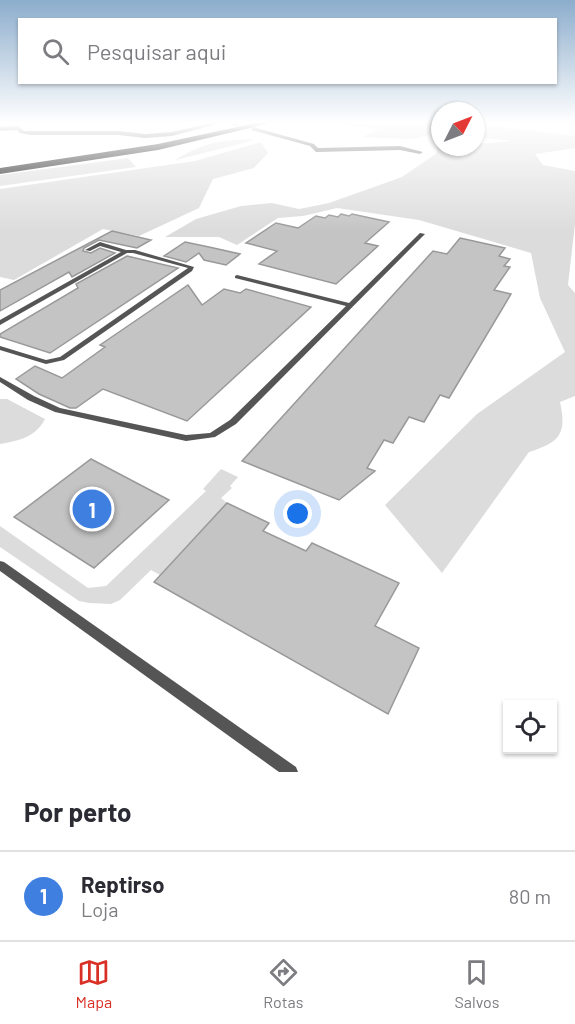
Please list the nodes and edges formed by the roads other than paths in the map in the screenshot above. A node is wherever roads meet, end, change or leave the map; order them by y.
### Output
1 (60, 159) edge
2 (72, 159) edge
3 (0, 169) edge
4 (422, 234) dead end
5 (88, 250) dead end
6 (126, 252) junction
7 (237, 276) dead end
8 (349, 305) junction
9 (0, 323) edge
10 (0, 348) edge
11 (2, 383) edge
12 (0, 565) edge
13 (291, 772) edge

1 - 3 highway
2 - 3 highway
4 - 8 lane
5 - 6 lane
6 - 9 lane
6 - 10 lane
7 - 8 lane
8 - 11 lane
12 - 13 lane

